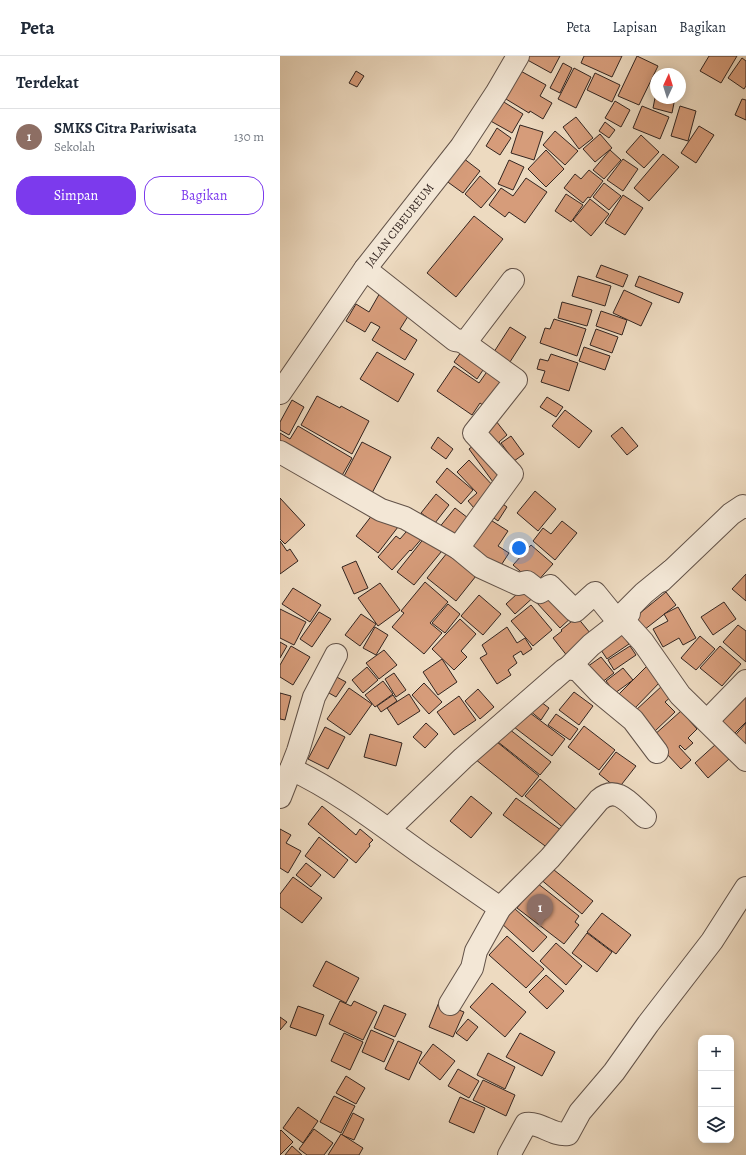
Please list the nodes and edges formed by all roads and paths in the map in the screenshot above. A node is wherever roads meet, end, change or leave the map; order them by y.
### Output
1 (518, 56) edge
2 (365, 269) junction
3 (513, 280) dead end
4 (462, 342) junction
5 (280, 393) edge
6 (280, 452) edge
7 (746, 506) edge
8 (458, 548) junction
9 (671, 571) junction
10 (623, 620) junction
11 (336, 655) dead end
12 (568, 668) junction
13 (746, 681) edge
14 (707, 721) junction
15 (657, 752) dead end
16 (746, 760) edge
17 (291, 769) junction
18 (280, 797) edge
19 (645, 817) dead end
20 (389, 829) junction
21 (746, 888) edge
22 (500, 908) junction
23 (450, 1004) dead end
24 (509, 1155) edge

1 - 2 street, JALAN CIBEUREUM
2 - 4 street
2 - 5 street, JALAN CIBEUREUM
3 - 4 street
4 - 8 street
6 - 8 street
7 - 9 street
8 - 9 street
9 - 10 street
10 - 12 street
10 - 14 street
11 - 17 street
12 - 15 street
12 - 20 street
13 - 14 street
14 - 16 street
17 - 18 street
17 - 20 street
19 - 22 street
20 - 22 street
21 - 24 street
22 - 23 street

